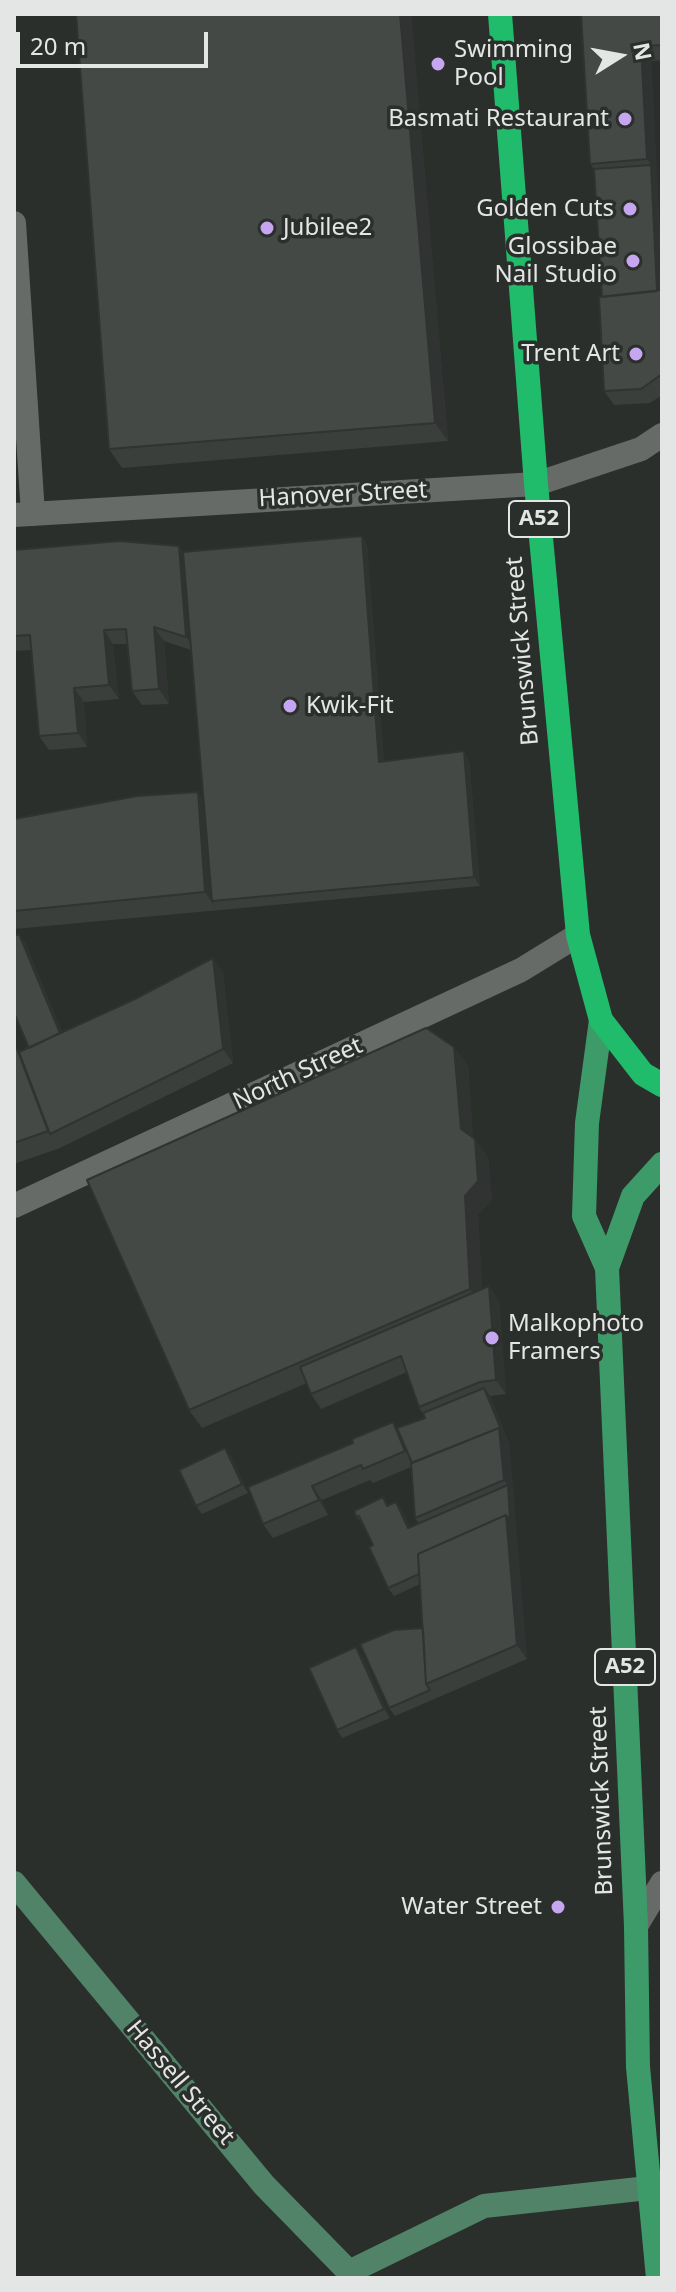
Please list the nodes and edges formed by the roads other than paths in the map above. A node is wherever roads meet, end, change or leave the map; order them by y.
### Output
1 (500, 14) edge
2 (14, 223) edge
3 (662, 435) edge
4 (536, 484) junction
5 (24, 515) edge
6 (578, 935) junction
7 (601, 1020) junction
8 (652, 1079) edge
9 (662, 1164) edge
10 (14, 1206) edge
11 (607, 1268) junction
12 (14, 1883) edge
13 (662, 1883) edge
14 (636, 1926) junction
15 (648, 2188) junction
16 (346, 2276) edge
17 (658, 2278) edge

1 - 4 highway, Brunswick Street / A52
2 - 5 street
3 - 4 street, Hanover Street
4 - 5 street, Hanover Street
4 - 6 highway, Brunswick Street / A52
6 - 7 highway, Brunswick Street / A52
6 - 10 street, North Street
7 - 8 highway, Brunswick Street / A52
7 - 11 main road, A52
9 - 11 main road, A52
11 - 14 main road, Brunswick Street / A52
12 - 16 street, Hassell Street
13 - 14 street
14 - 15 main road, Brunswick Street / A52
15 - 16 street
15 - 17 main road, A52

